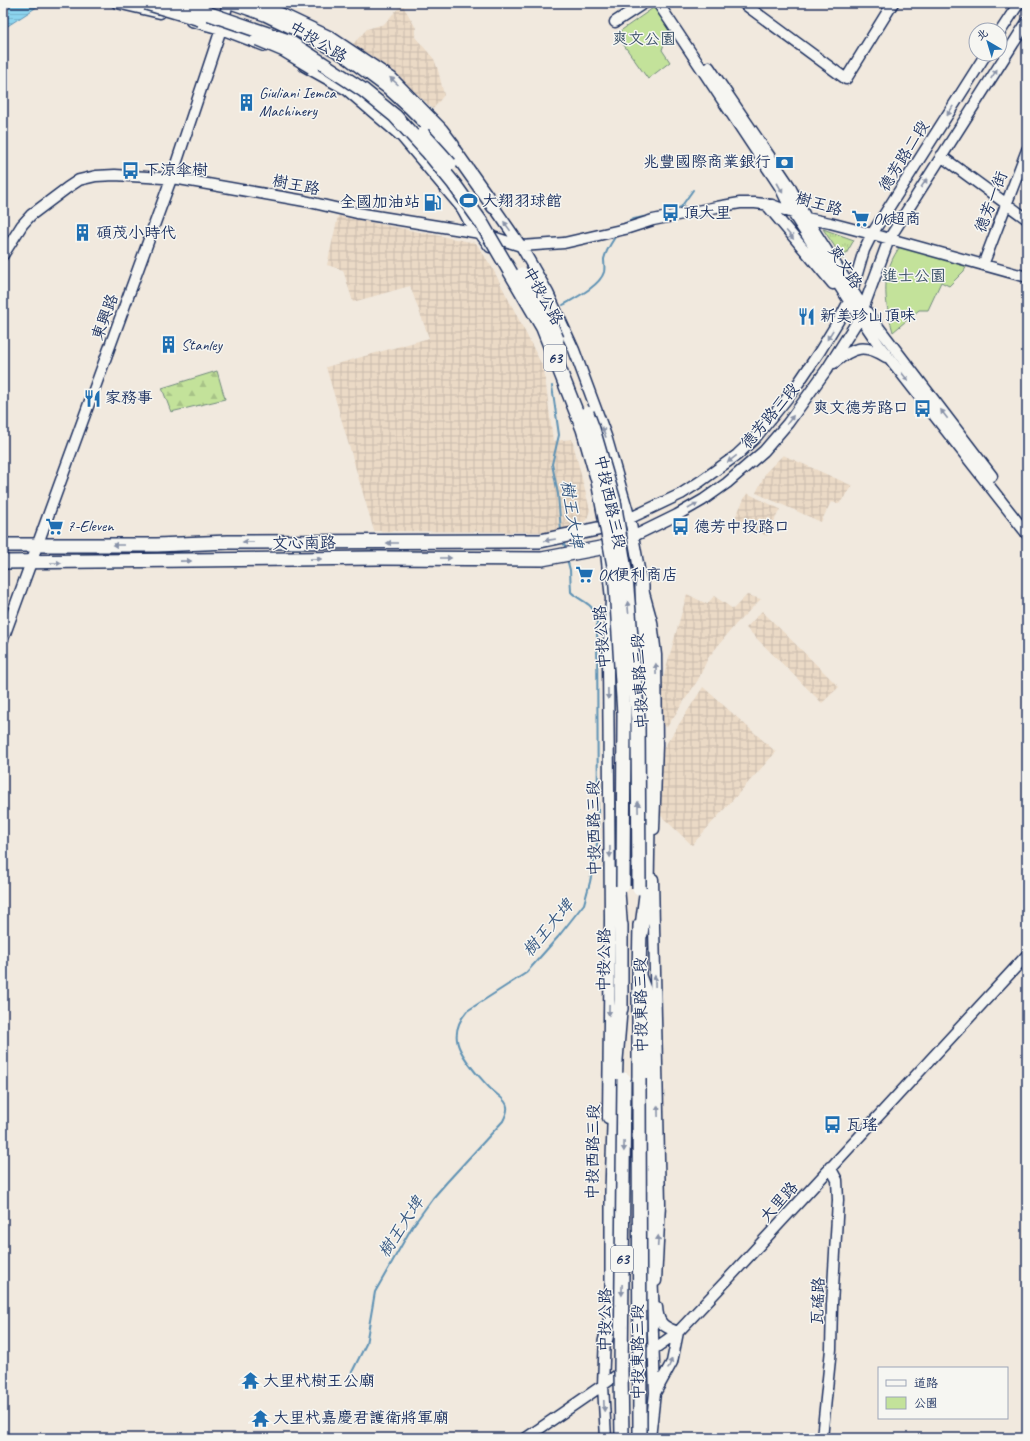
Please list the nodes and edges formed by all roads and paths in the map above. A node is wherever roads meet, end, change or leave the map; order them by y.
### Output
1 (117, 3) edge
2 (146, 3) edge
3 (178, 3) edge
4 (200, 3) edge
5 (228, 3) edge
6 (234, 3) edge
7 (254, 3) edge
8 (644, 3) edge
9 (658, 3) edge
10 (665, 3) edge
11 (743, 3) edge
12 (893, 3) edge
13 (1019, 3) edge
14 (615, 22) dead end
15 (1007, 22) edge
16 (1027, 22) edge
17 (221, 29) junction
18 (981, 62) edge
19 (1027, 150) edge
20 (941, 156) junction
21 (170, 178) junction
22 (766, 204) junction
23 (1007, 205) junction
24 (494, 207) junction
25 (792, 212) junction
26 (806, 218) junction
27 (470, 220) junction
28 (1027, 220) edge
29 (480, 233) junction
30 (872, 234) junction
31 (889, 239) junction
32 (521, 246) junction
33 (3, 255) edge
34 (983, 266) junction
35 (1027, 277) edge
36 (852, 290) junction
37 (849, 301) junction
38 (862, 312) junction
39 (558, 314) junction
40 (535, 324) junction
41 (892, 361) junction
42 (827, 369) junction
43 (630, 519) junction
44 (1027, 522) edge
45 (602, 528) junction
46 (1027, 534) edge
47 (634, 537) junction
48 (3, 545) edge
49 (38, 545) junction
50 (606, 547) junction
51 (3, 562) edge
52 (31, 562) junction
53 (642, 586) junction
54 (611, 599) junction
55 (3, 638) edge
56 (621, 932) junction
57 (641, 934) junction
58 (1027, 955) edge
59 (639, 976) junction
60 (621, 1000) junction
61 (830, 1167) junction
62 (656, 1285) junction
63 (652, 1305) junction
64 (678, 1332) junction
65 (605, 1342) junction
66 (654, 1349) junction
67 (604, 1385) junction
68 (655, 1393) junction
69 (526, 1438) edge
70 (606, 1438) edge
71 (622, 1438) edge
72 (640, 1438) edge
73 (650, 1438) edge
74 (822, 1438) edge

1 - 17 street, 中投西路三段
2 - 27 main road, bridge
3 - 56 main road, 中投公路 / 63, bridge
57 -> 4 main road, 中投公路 / 63, bridge
5 - 17 street, 東興路
6 - 24 main road
24 -> 7 street, 中投東路三段
8 - 14 street
9 -> 25 street, 爽文路
10 - 26 street, 爽文路
11 - 12 street
13 - 15 street
20 -> 16 street, 德芳路二段
17 - 21 street, 東興路
17 - 27 street, 中投西路三段
18 -> 30 street, 德芳路二段
19 - 23 street, 德芳一街
20 - 23 street
31 -> 20 street, 德芳路二段
21 - 29 street, 樹王路
21 - 33 street, 樹王路
21 - 49 street, 東興路
22 - 25 street, 樹王路
22 - 32 street, 樹王路
22 -> 37 street
23 - 28 street
23 - 34 street, 德芳一街
32 -> 24 street, 中投東路三段
25 - 26 street, 樹王路
25 - 37 street, 爽文路
26 - 30 street, 樹王路
26 - 36 street, 爽文路
27 - 29 street, 中投西路三段
29 - 32 street, 樹王路
29 - 40 street, 中投西路三段
30 - 31 street, 樹王路
30 - 36 street, 德芳路二段
31 - 34 street, 樹王路
31 - 38 street, 德芳路三段
32 - 39 street, 中投東路三段
34 - 35 street, 樹王路
36 - 37 street, 德芳路二段
36 - 38 street, 爽文路
37 - 38 street, 爽文路
37 -> 43 street, 德芳路三段
38 - 41 street, 爽文路
38 - 42 street, 德芳路三段
44 -> 38 street, 爽文路
39 - 40 street
43 -> 39 street, 中投東路三段
40 - 45 street, 中投西路三段
41 - 42 street
41 -> 46 street, 爽文路
47 -> 42 street, 德芳路三段
43 - 45 street, 德芳路三段
43 - 47 street, 中投東路三段
45 -> 49 main road, 文心南路
45 - 50 street, 中投西路三段
47 - 50 street, 德芳路三段
47 - 53 street, 中投東路三段
48 - 49 main road, 文心南路
49 - 52 street, 東興路
52 -> 50 main road, 文心南路
50 - 54 street, 中投西路三段
51 - 52 main road, 文心南路
52 - 55 street, 東興路
53 - 57 main road
62 -> 53 street, 中投東路三段
54 - 56 main road
54 -> 65 street, 中投西路三段
56 - 60 main road, 中投公路 / 63
57 - 59 main road, 中投公路 / 63
58 - 61 street, 大里路
59 - 63 main road
59 - 72 main road, 中投公路 / 63, bridge
60 - 65 main road
60 -> 71 main road, 中投公路 / 63, bridge
61 - 64 street, 大里路
61 - 74 street, 瓦磘路
62 - 63 street, 中投東路三段
62 - 64 street
63 - 66 street, 中投東路三段
64 - 66 street, 大里路
68 -> 64 street
65 - 67 street, 中投西路三段
66 - 67 street, 大里路
66 - 68 street, 中投東路三段
67 - 69 street, 大里路
67 -> 70 street, 中投西路三段
68 - 73 street, 中投東路三段

